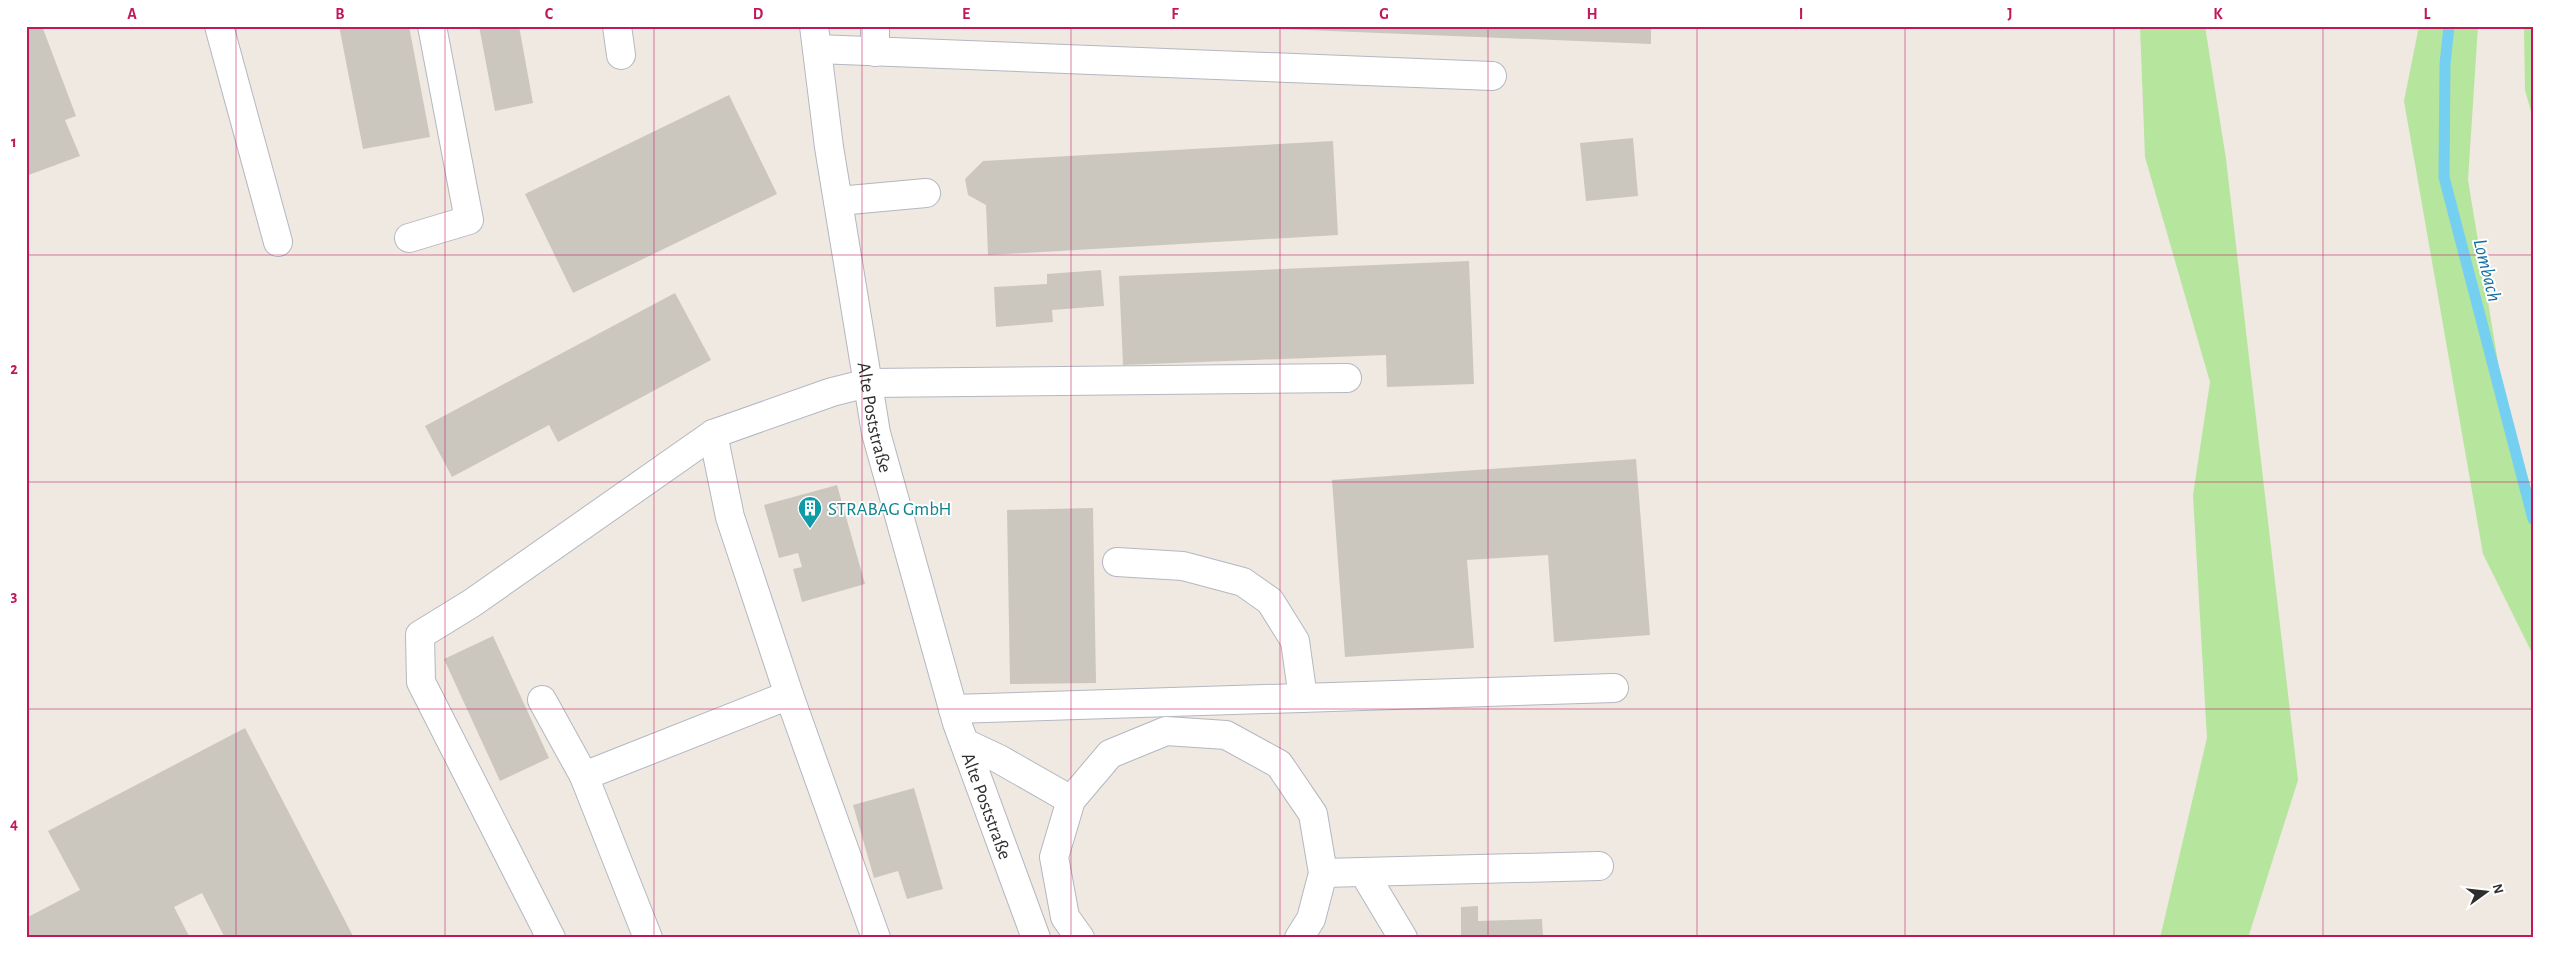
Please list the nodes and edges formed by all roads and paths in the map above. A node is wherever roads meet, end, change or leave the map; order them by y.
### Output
1 (219, 26) edge
2 (432, 26) edge
3 (617, 26) edge
4 (816, 38) edge
5 (875, 39) edge
6 (621, 55) dead end
7 (1492, 76) dead end
8 (926, 192) dead end
9 (838, 201) junction
10 (408, 238) dead end
11 (278, 242) dead end
12 (1348, 378) dead end
13 (868, 383) junction
14 (714, 434) junction
15 (1117, 562) dead end
16 (1614, 688) dead end
17 (789, 695) junction
18 (1303, 698) junction
19 (542, 700) dead end
20 (953, 709) junction
21 (965, 743) junction
22 (584, 776) junction
23 (1070, 800) junction
24 (1599, 866) dead end
25 (1323, 874) junction
26 (1364, 874) junction
27 (551, 938) edge
28 (648, 938) edge
29 (876, 938) edge
30 (1036, 938) edge
31 (1080, 938) edge
32 (1299, 938) edge
33 (1402, 938) edge

1 - 11 street
2 - 10 street
3 - 6 street
4 - 5 street
4 - 9 street, Alte Poststraße
5 - 7 street
8 - 9 street
9 - 13 street, Alte Poststraße
12 - 13 street
13 - 14 street
13 - 20 street, Alte Poststraße
14 - 17 street
14 - 27 street
15 - 18 street
16 - 18 street
17 - 22 street
17 - 29 street
18 - 20 street
19 - 22 street
20 - 21 street, Alte Poststraße
21 - 23 street
21 - 30 street, Alte Poststraße
22 - 28 street
23 - 25 street
23 - 31 street
24 - 26 street
25 - 26 street
25 - 32 street
26 - 33 street

